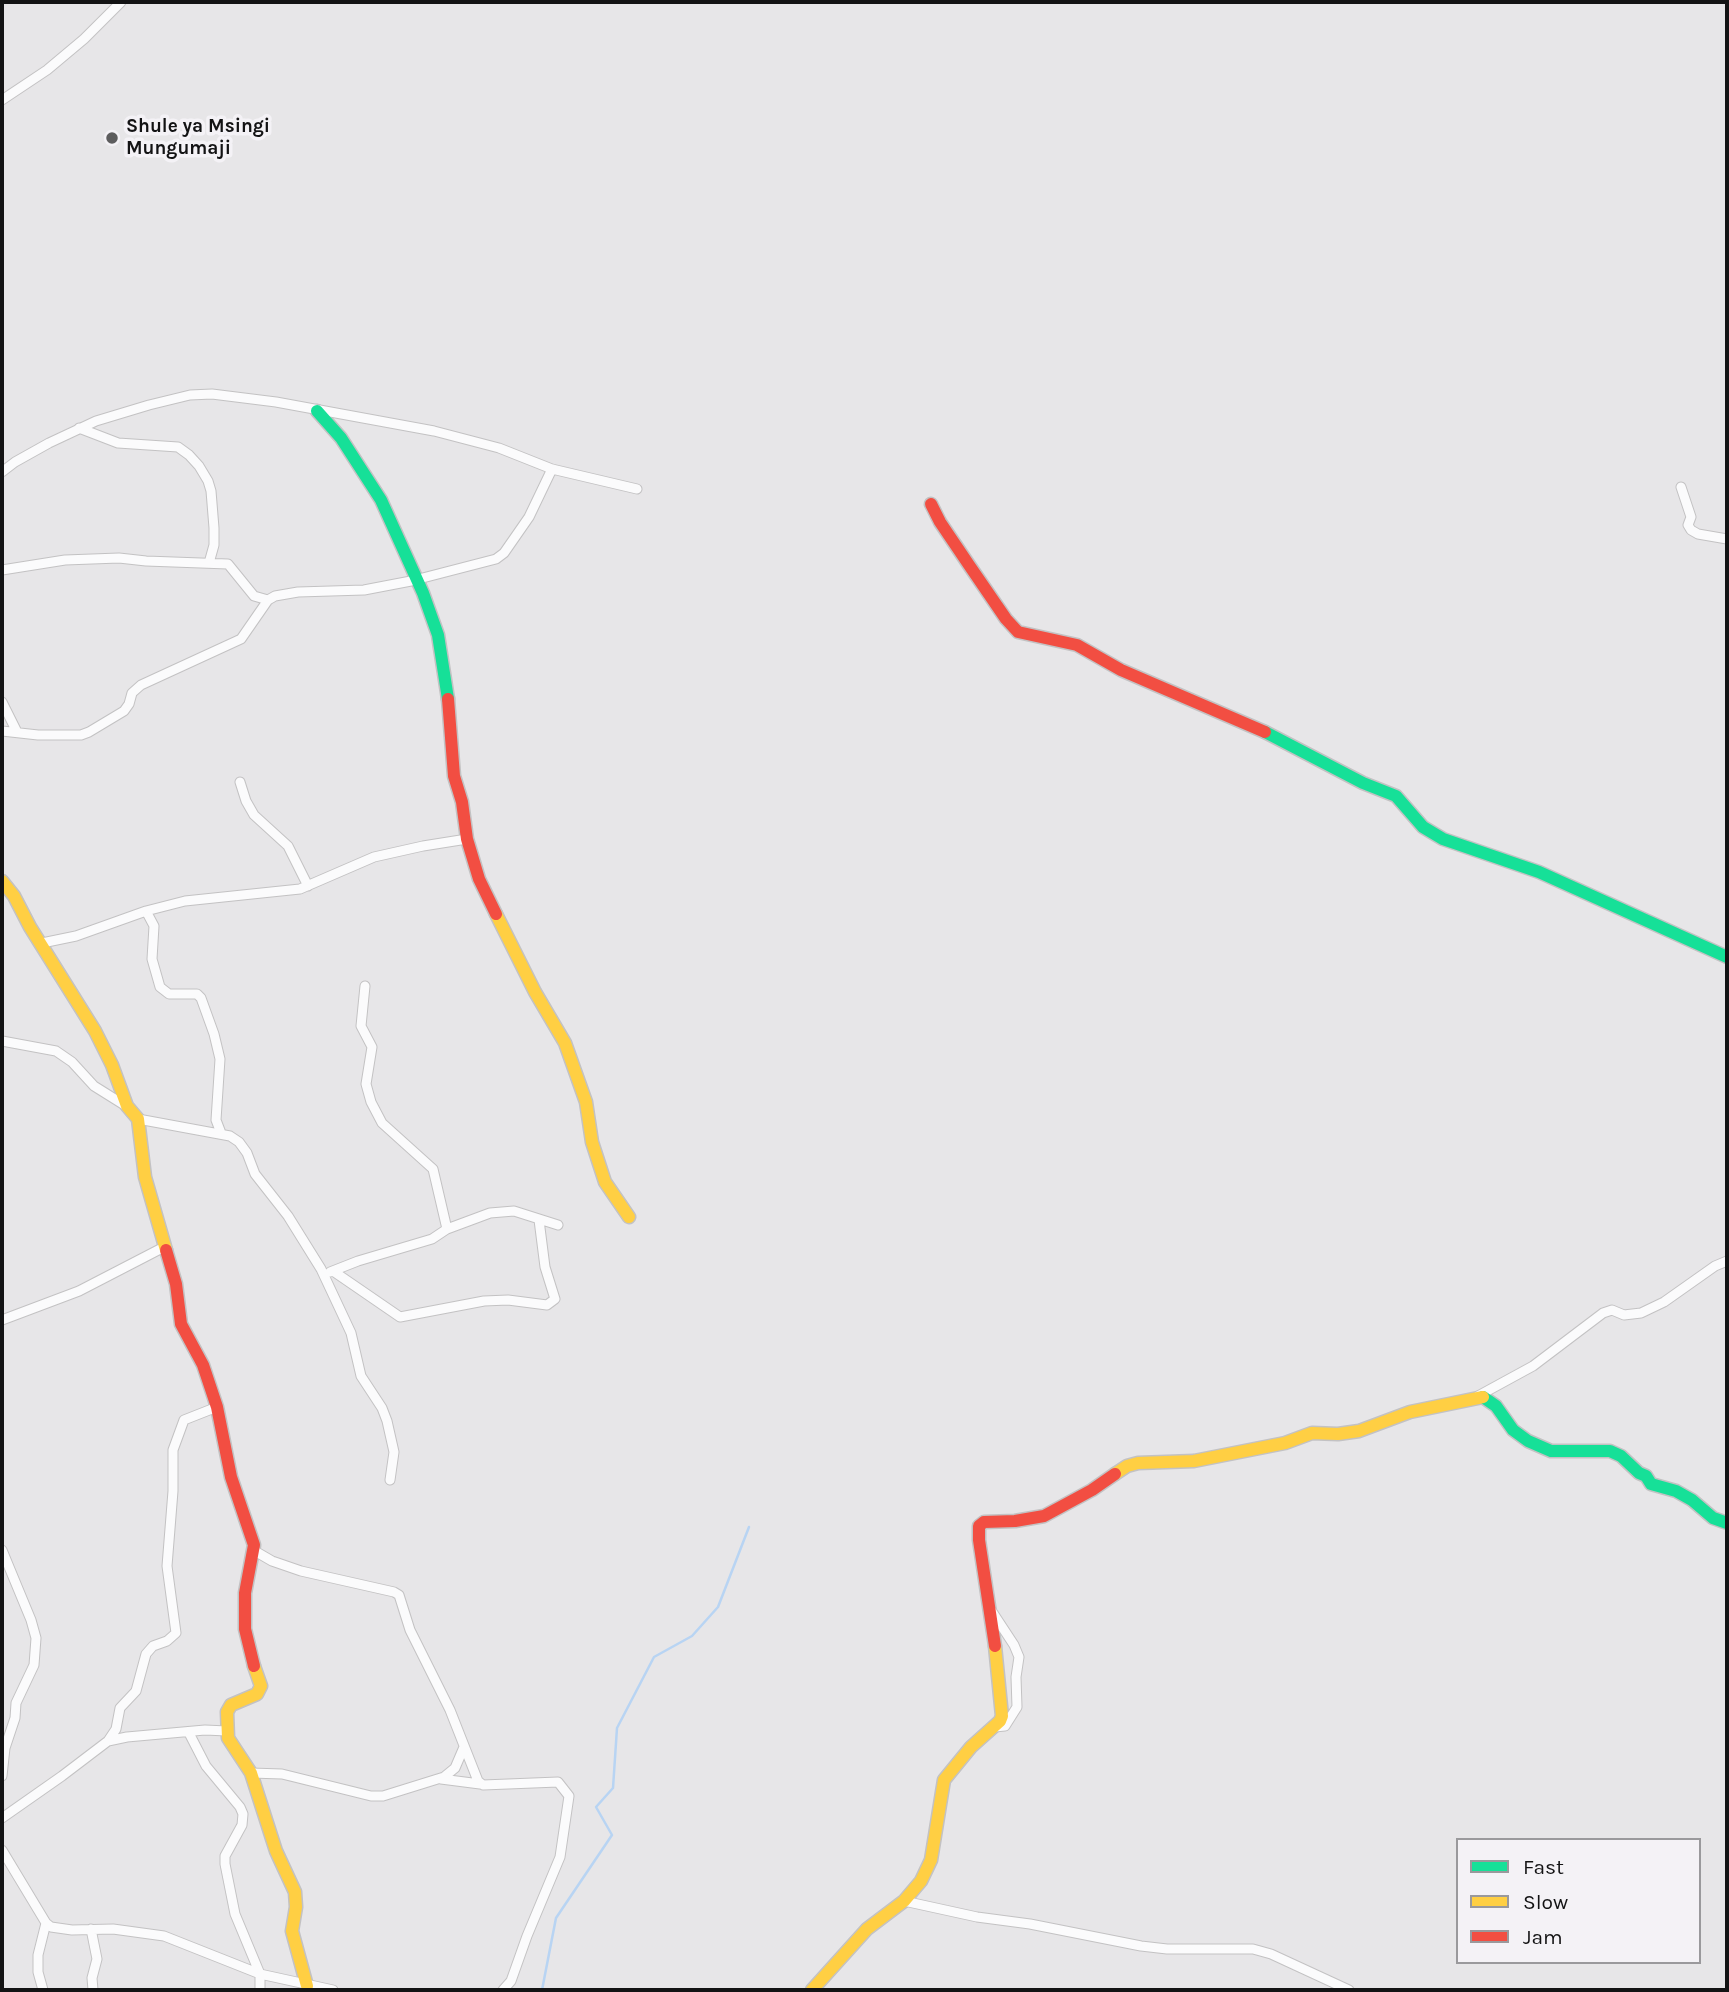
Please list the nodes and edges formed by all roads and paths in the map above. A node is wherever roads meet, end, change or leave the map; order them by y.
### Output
1 (121, 2) edge
2 (2, 100) edge
3 (317, 411) junction
4 (79, 428) junction
5 (552, 469) junction
6 (2, 472) edge
7 (1681, 488) dead end
8 (637, 489) dead end
9 (932, 504) dead end
10 (1727, 539) edge
11 (209, 562) junction
12 (2, 569) edge
13 (418, 579) junction
14 (268, 600) junction
15 (2, 702) edge
16 (2, 731) edge
17 (18, 732) junction
18 (240, 782) dead end
19 (467, 839) junction
20 (2, 881) edge
21 (308, 886) junction
22 (146, 911) junction
23 (42, 943) junction
24 (1727, 957) edge
25 (365, 986) dead end
26 (2, 1041) edge
27 (127, 1106) junction
28 (138, 1119) junction
29 (221, 1133) junction
30 (629, 1217) dead end
31 (539, 1220) junction
32 (558, 1225) dead end
33 (447, 1229) junction
34 (166, 1246) junction
35 (1727, 1261) edge
36 (333, 1271) junction
37 (322, 1275) junction
38 (2, 1320) edge
39 (1478, 1396) junction
40 (217, 1407) junction
41 (390, 1480) dead end
42 (1727, 1523) edge
43 (2, 1550) edge
44 (253, 1550) junction
45 (990, 1609) junction
46 (995, 1727) junction
47 (227, 1731) junction
48 (188, 1733) junction
49 (108, 1741) junction
50 (464, 1747) junction
51 (251, 1773) junction
52 (2, 1776) edge
53 (441, 1779) junction
54 (481, 1784) junction
55 (2, 1818) edge
56 (2, 1850) edge
57 (904, 1901) junction
58 (46, 1923) junction
59 (91, 1929) junction
60 (260, 1974) junction
61 (307, 1986) junction
62 (43, 1990) edge
63 (93, 1990) edge
64 (260, 1990) edge
65 (332, 1990) edge
66 (503, 1990) edge
67 (812, 1990) edge
68 (1349, 1990) edge

1 - 2 street
3 - 4 street
3 - 5 street
3 - 13 street
4 - 6 street
4 - 11 street
5 - 8 street
5 - 13 street
7 - 10 street
9 - 24 street
11 - 12 street
11 - 14 street
13 - 14 street
13 - 19 street
14 - 17 street
15 - 17 street
16 - 17 street
18 - 21 street
19 - 21 street
19 - 30 street
20 - 23 street
21 - 22 street
22 - 23 street
22 - 29 street
23 - 27 street
25 - 33 street
26 - 27 street
27 - 28 street
28 - 29 street
28 - 34 street
29 - 37 street
31 - 32 street
31 - 33 street
31 - 36 street
33 - 36 street
34 - 38 street
34 - 40 street
35 - 39 street
36 - 37 street
37 - 41 street
39 - 42 street
39 - 45 street
40 - 44 street
40 - 49 street
43 - 52 street
44 - 47 street
44 - 50 street
45 - 46 street
45 - 46 street
46 - 57 street
47 - 48 street
47 - 51 street
48 - 49 street
48 - 60 street
49 - 55 street
50 - 53 street
50 - 54 street
51 - 53 street
51 - 61 street
53 - 54 street
54 - 66 street
56 - 58 street
57 - 67 street
57 - 68 street
58 - 59 street
58 - 62 street
59 - 60 street
59 - 63 street
60 - 61 street
60 - 64 street
61 - 65 street

